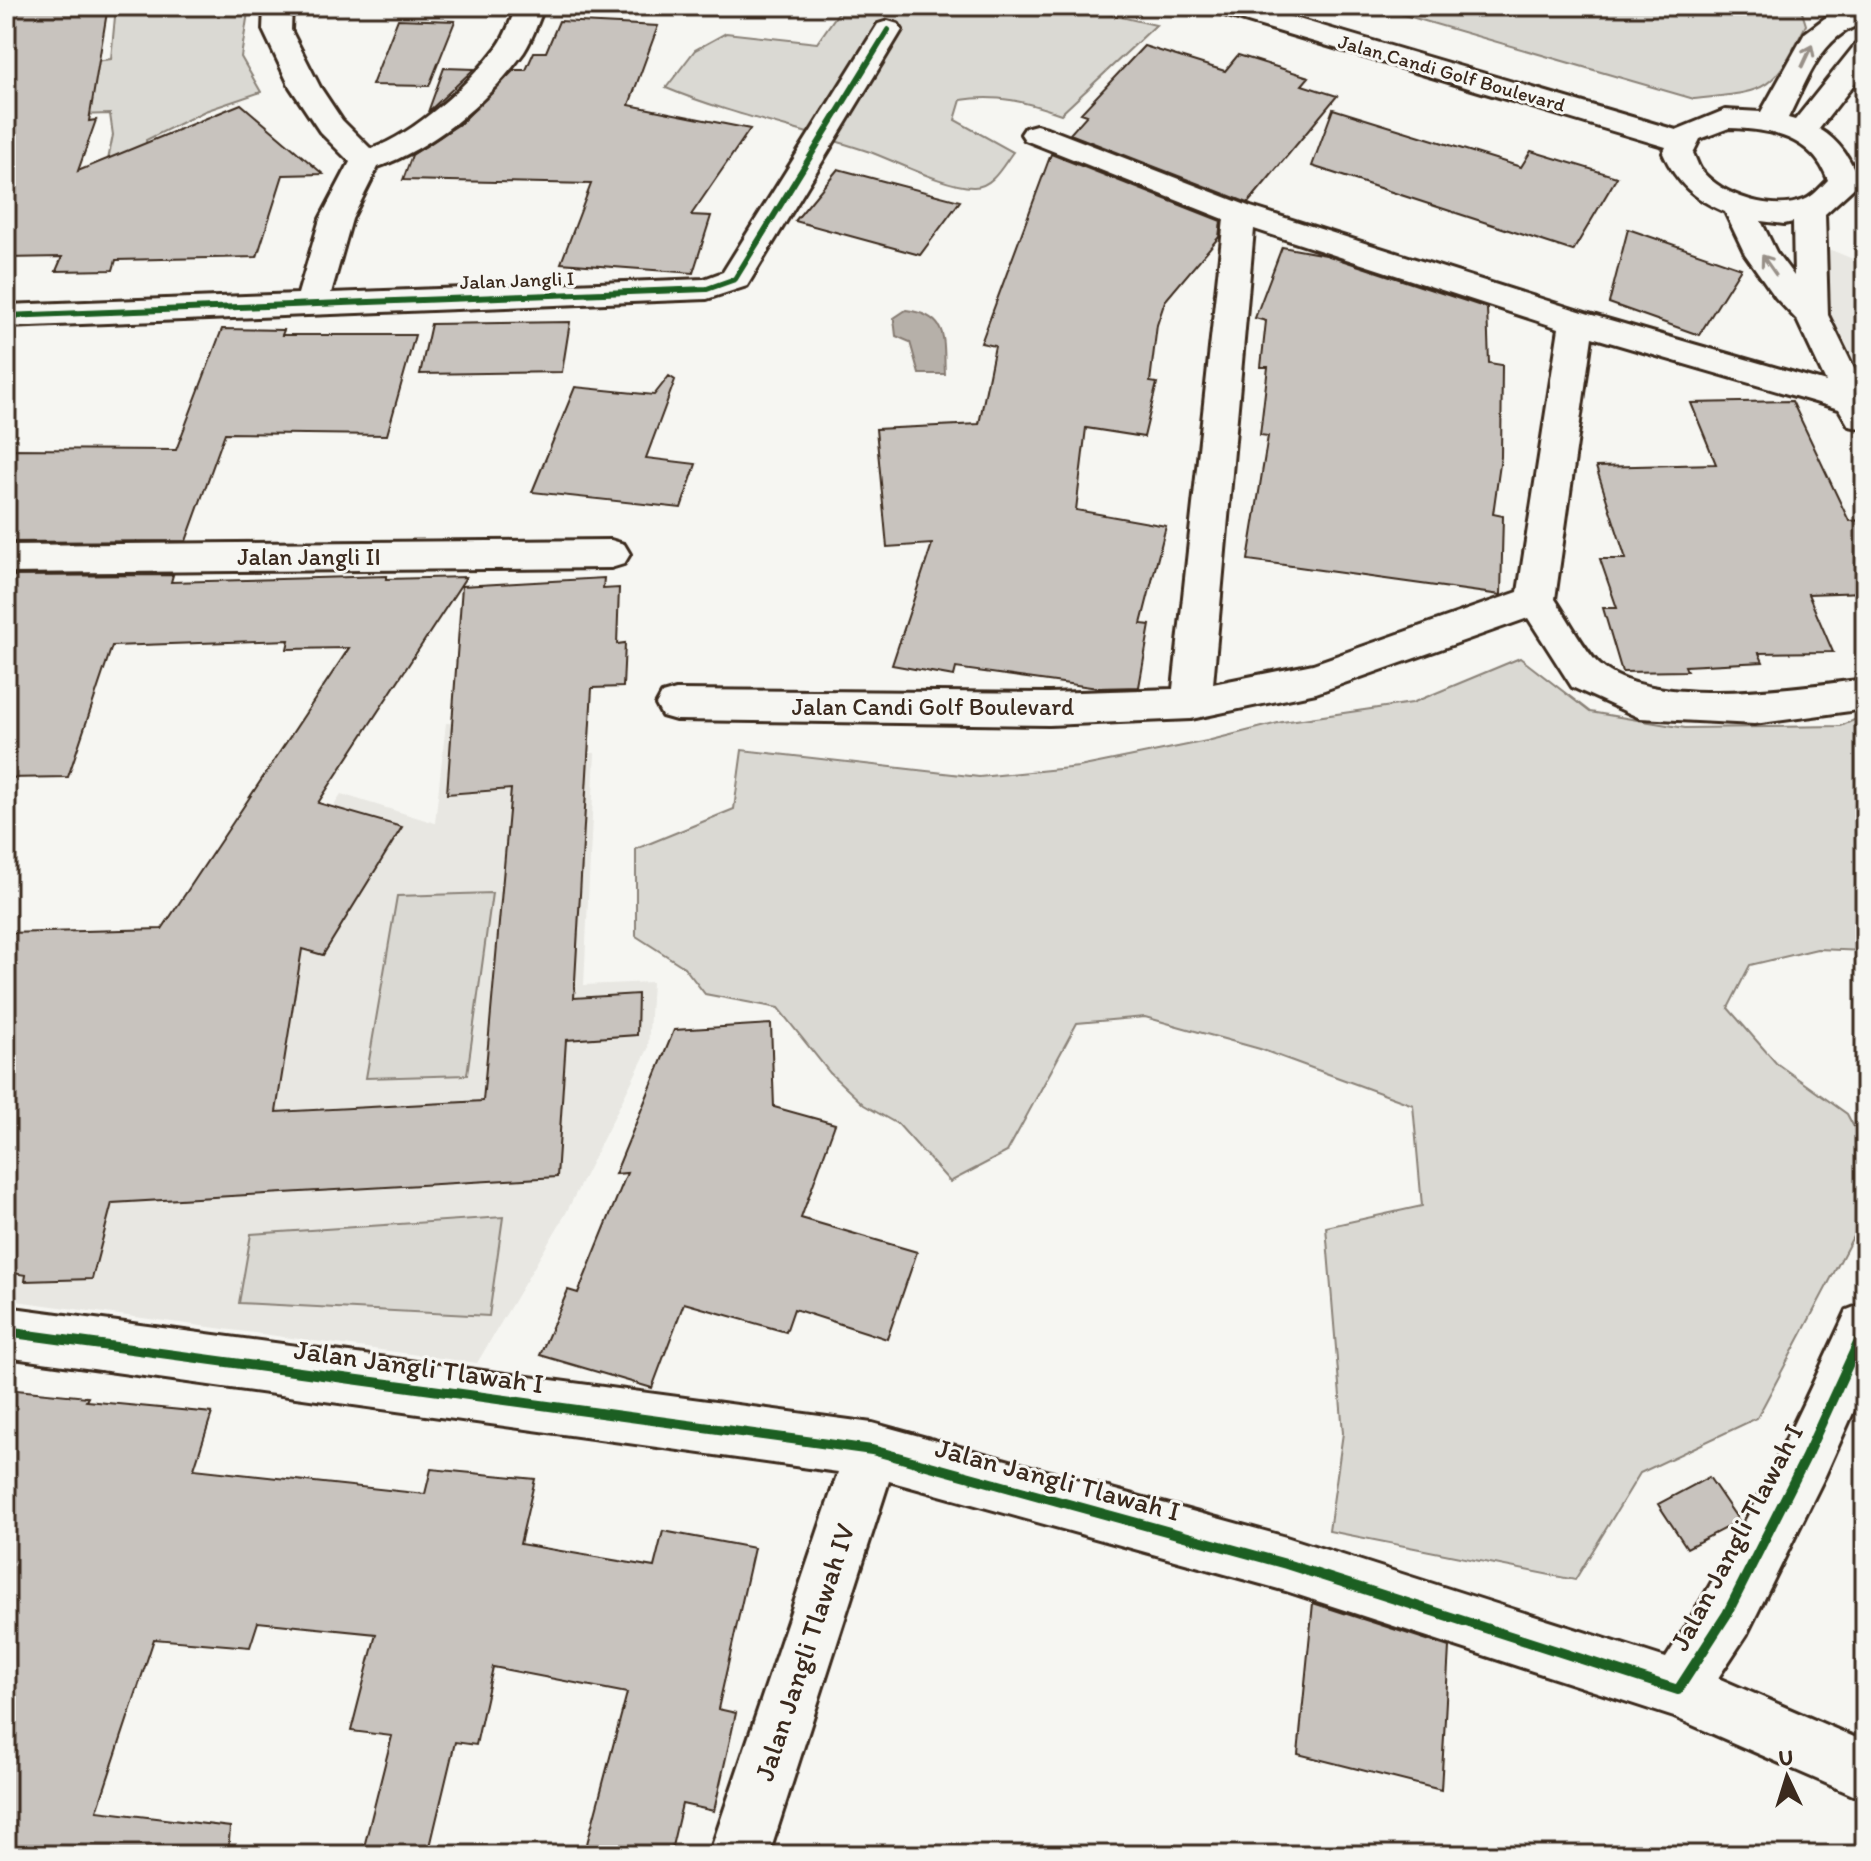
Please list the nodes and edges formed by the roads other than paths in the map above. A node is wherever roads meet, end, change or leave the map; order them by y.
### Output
1 (278, 6) edge
2 (531, 6) edge
3 (1224, 6) edge
4 (1841, 14) edge
5 (888, 30) dead end
6 (1865, 40) edge
7 (1865, 51) edge
8 (1771, 122) junction
9 (1801, 132) junction
10 (1036, 134) dead end
11 (1680, 141) junction
12 (366, 161) junction
13 (1833, 205) junction
14 (1739, 207) junction
15 (1240, 214) junction
16 (311, 305) junction
17 (1811, 315) junction
18 (6, 316) edge
19 (1577, 322) junction
20 (1859, 414) edge
21 (611, 554) dead end
22 (6, 559) edge
23 (1536, 600) junction
24 (1865, 694) edge
25 (1191, 704) junction
26 (676, 705) dead end
27 (1865, 1328) edge
28 (6, 1332) edge
29 (872, 1450) junction
30 (1678, 1690) junction
31 (1865, 1766) edge
32 (739, 1855) edge

1 - 12 street
2 - 12 street
3 - 11 street, Jalan Candi Golf Boulevard
4 - 6 street
8 -> 4 street
5 - 16 street, Jalan Jangli I
7 - 9 street
8 - 9 street
8 - 11 street
9 - 13 street
10 - 15 street
11 - 14 street
12 - 16 street
13 - 14 street
13 - 17 street
17 -> 14 street
15 - 19 street
15 - 25 street
16 - 18 street, Jalan Jangli I
17 - 20 street
19 - 20 street
19 - 23 street
21 - 22 street, Jalan Jangli II
23 - 24 street
23 - 25 street, Jalan Candi Golf Boulevard
25 - 26 street, Jalan Candi Golf Boulevard
27 - 30 street, Jalan Jangli Tlawah I
28 - 29 street, Jalan Jangli Tlawah I
29 - 30 street, Jalan Jangli Tlawah I
29 - 32 street, Jalan Jangli Tlawah IV
30 - 31 street

